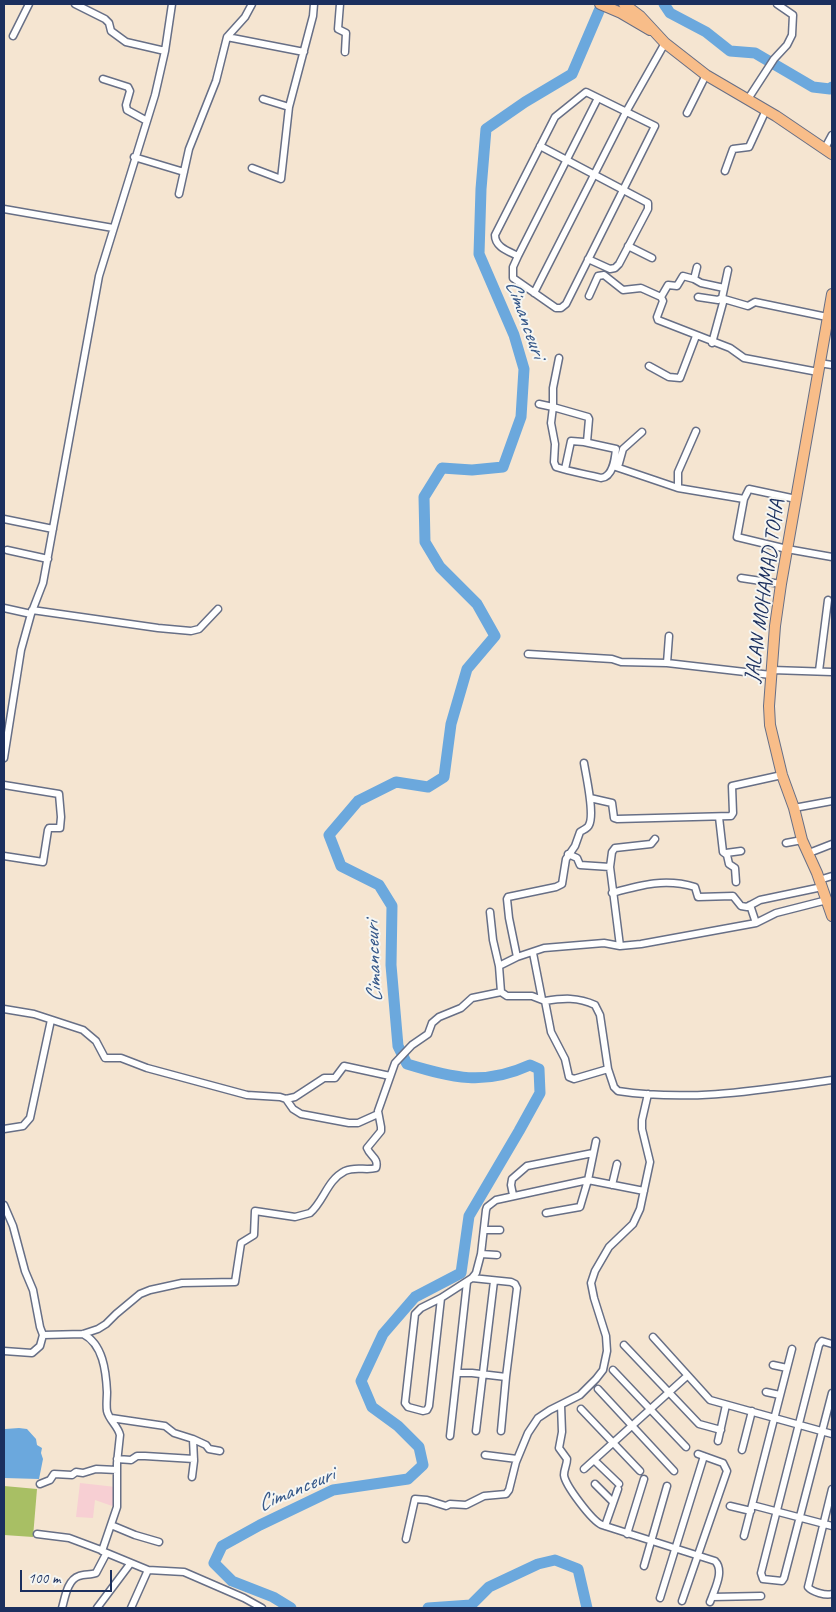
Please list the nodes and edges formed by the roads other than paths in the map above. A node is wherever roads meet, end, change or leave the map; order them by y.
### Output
1 (29, 4) edge
2 (74, 4) edge
3 (172, 4) edge
4 (252, 4) edge
5 (314, 4) edge
6 (340, 4) edge
7 (601, 4) edge
8 (777, 4) edge
9 (85, 6) edge
10 (623, 7) edge
11 (13, 36) dead end
12 (227, 37) junction
13 (665, 43) junction
14 (165, 51) junction
15 (304, 52) junction
16 (344, 52) dead end
17 (706, 75) junction
18 (102, 79) dead end
19 (598, 98) junction
20 (263, 99) dead end
21 (748, 99) junction
22 (289, 107) junction
23 (766, 110) junction
24 (626, 112) junction
25 (687, 113) dead end
26 (147, 120) junction
27 (832, 134) edge
28 (540, 146) junction
29 (828, 151) edge
30 (134, 157) junction
31 (567, 160) junction
32 (252, 168) dead end
33 (725, 171) dead end
34 (184, 172) junction
35 (594, 174) junction
36 (623, 189) junction
37 (179, 194) dead end
38 (4, 209) edge
39 (113, 228) junction
40 (628, 246) junction
41 (518, 256) junction
42 (652, 258) dead end
43 (588, 259) junction
44 (698, 267) dead end
45 (728, 270) dead end
46 (694, 279) junction
47 (724, 288) junction
48 (534, 293) junction
49 (832, 294) edge
50 (589, 296) dead end
51 (661, 297) junction
52 (698, 297) dead end
53 (723, 299) junction
54 (827, 317) junction
55 (696, 336) junction
56 (712, 342) junction
57 (560, 358) dead end
58 (832, 365) edge
59 (648, 366) dead end
60 (818, 367) junction
61 (539, 404) dead end
62 (552, 407) junction
63 (696, 431) dead end
64 (642, 432) dead end
65 (587, 442) junction
66 (616, 467) junction
67 (565, 469) junction
68 (678, 488) junction
69 (744, 499) junction
70 (796, 499) junction
71 (4, 519) edge
72 (53, 529) junction
73 (787, 549) junction
74 (6, 550) dead end
75 (832, 557) edge
76 (48, 559) junction
77 (741, 578) dead end
78 (781, 584) junction
79 (828, 600) dead end
80 (4, 608) edge
81 (218, 609) dead end
82 (31, 612) junction
83 (669, 636) dead end
84 (528, 654) dead end
85 (667, 663) junction
86 (819, 671) junction
87 (832, 672) edge
88 (771, 673) junction
89 (4, 758) edge
90 (584, 763) dead end
91 (782, 774) junction
92 (4, 785) edge
93 (590, 798) junction
94 (832, 801) edge
95 (794, 808) junction
96 (719, 817) junction
97 (655, 839) dead end
98 (802, 840) junction
99 (786, 843) dead end
100 (832, 844) edge
101 (741, 851) dead end
102 (568, 854) junction
103 (726, 854) junction
104 (809, 854) junction
105 (4, 856) edge
106 (610, 867) junction
107 (832, 876) edge
108 (736, 882) dead end
109 (821, 884) junction
110 (612, 893) junction
111 (826, 900) junction
112 (750, 905) junction
113 (490, 912) dead end
114 (832, 916) edge
115 (756, 923) junction
116 (620, 946) junction
117 (534, 953) junction
118 (518, 957) junction
119 (499, 966) junction
120 (501, 992) junction
121 (544, 1000) junction
122 (4, 1009) edge
123 (51, 1020) junction
124 (608, 1069) junction
125 (390, 1076) junction
126 (832, 1080) edge
127 (648, 1094) junction
128 (286, 1099) junction
129 (378, 1114) junction
130 (4, 1130) edge
131 (596, 1141) dead end
132 (593, 1152) junction
133 (617, 1164) dead end
134 (588, 1180) junction
135 (612, 1185) junction
136 (644, 1191) junction
137 (513, 1196) junction
138 (4, 1205) edge
139 (546, 1213) dead end
140 (484, 1230) junction
141 (500, 1230) dead end
142 (481, 1254) junction
143 (497, 1255) dead end
144 (469, 1280) junction
145 (494, 1281) junction
146 (441, 1298) junction
147 (83, 1334) junction
148 (43, 1335) junction
149 (652, 1337) dead end
150 (832, 1344) edge
151 (624, 1345) dead end
152 (792, 1350) dead end
153 (4, 1351) edge
154 (773, 1365) dead end
155 (787, 1368) junction
156 (613, 1370) dead end
157 (458, 1373) junction
158 (482, 1374) junction
159 (687, 1376) junction
160 (506, 1378) junction
161 (598, 1390) dead end
162 (669, 1392) junction
163 (766, 1392) dead end
164 (832, 1393) edge
165 (780, 1395) junction
166 (561, 1405) junction
167 (726, 1405) junction
168 (581, 1409) dead end
169 (650, 1409) junction
170 (752, 1412) junction
171 (111, 1418) junction
172 (774, 1418) junction
173 (798, 1425) junction
174 (632, 1426) junction
175 (720, 1430) junction
176 (476, 1431) dead end
177 (501, 1431) dead end
178 (822, 1432) junction
179 (832, 1434) edge
180 (450, 1436) dead end
181 (193, 1439) junction
182 (718, 1441) dead end
183 (613, 1443) junction
184 (686, 1447) dead end
185 (220, 1450) dead end
186 (742, 1450) dead end
187 (485, 1455) dead end
188 (117, 1458) junction
189 (194, 1459) junction
190 (517, 1459) junction
191 (594, 1460) junction
192 (584, 1469) dead end
193 (117, 1470) junction
194 (640, 1471) dead end
195 (674, 1471) dead end
196 (192, 1477) dead end
197 (644, 1479) dead end
198 (40, 1484) dead end
199 (595, 1484) dead end
200 (667, 1486) dead end
201 (832, 1489) edge
202 (613, 1502) junction
203 (730, 1506) dead end
204 (752, 1508) junction
205 (776, 1511) junction
206 (800, 1517) junction
207 (824, 1524) junction
208 (112, 1525) junction
209 (605, 1526) junction
210 (832, 1526) edge
211 (37, 1534) dead end
212 (627, 1534) junction
213 (744, 1536) dead end
214 (406, 1539) dead end
215 (652, 1541) junction
216 (158, 1542) dead end
217 (674, 1548) junction
218 (104, 1552) junction
219 (698, 1555) junction
220 (130, 1564) junction
221 (644, 1566) dead end
222 (148, 1570) junction
223 (832, 1594) edge
224 (760, 1596) dead end
225 (660, 1598) dead end
226 (682, 1601) dead end
227 (62, 1608) edge
228 (97, 1608) edge
229 (131, 1608) edge
230 (262, 1608) edge

1 - 11 street
2 - 9 street
3 - 14 street
4 - 12 street
5 - 15 street
6 - 16 street
7 - 10 main road
8 - 21 street
9 - 14 street
10 - 13 main road
12 - 15 street
12 - 34 street
13 - 17 main road
13 - 24 street
14 - 26 street
15 - 22 street
17 - 21 main road
17 - 25 street
18 - 26 street
19 - 24 street
19 - 28 street
19 - 31 street
20 - 22 street
21 - 23 main road
22 - 32 street
23 - 29 main road
23 - 33 street
24 - 35 street
24 - 36 street
26 - 30 street
27 - 29 street
28 - 31 street
28 - 41 street
30 - 34 street
30 - 39 street
31 - 35 street
31 - 41 street
34 - 37 street
35 - 36 street
35 - 48 street
36 - 40 street
36 - 43 street
38 - 39 street
39 - 72 street
40 - 42 street
40 - 43 street
41 - 48 street
43 - 48 street
44 - 46 street
45 - 47 street
46 - 47 street
46 - 51 street
47 - 53 street
49 - 54 main road, JALAN MOHAMAD TOHA
50 - 51 street
51 - 55 street
52 - 53 street
53 - 54 street
53 - 56 street
54 - 60 main road, JALAN MOHAMAD TOHA
55 - 56 street
55 - 59 street
56 - 60 street
57 - 62 street
58 - 60 street
60 - 70 main road, JALAN MOHAMAD TOHA
61 - 62 street
62 - 65 street
62 - 67 street
63 - 68 street
64 - 66 street
65 - 66 street
65 - 67 street
66 - 67 street
66 - 68 street
68 - 69 street
69 - 70 street
69 - 73 street
70 - 73 main road, JALAN MOHAMAD TOHA
71 - 72 street
72 - 76 street
73 - 75 street
73 - 78 main road, JALAN MOHAMAD TOHA
74 - 76 street
76 - 82 street
77 - 78 street
78 - 88 main road, JALAN MOHAMAD TOHA
79 - 86 street
80 - 82 street
81 - 82 street
82 - 89 street
83 - 85 street
84 - 85 street
85 - 88 street
86 - 87 street
86 - 88 street
88 - 91 main road, JALAN MOHAMAD TOHA
90 - 93 street
91 - 95 main road, JALAN MOHAMAD TOHA
91 - 96 street
92 - 105 street
93 - 96 street
93 - 102 street
94 - 95 street
95 - 98 main road, JALAN MOHAMAD TOHA
96 - 103 street
97 - 106 street
98 - 99 street
98 - 104 main road, JALAN MOHAMAD TOHA
100 - 104 street
101 - 103 street
102 - 106 street
102 - 118 street
103 - 108 street
104 - 109 main road, JALAN MOHAMAD TOHA
106 - 110 street
107 - 109 street
109 - 111 main road, JALAN MOHAMAD TOHA
109 - 112 street
110 - 112 street
110 - 116 street
111 - 114 main road, JALAN MOHAMAD TOHA
111 - 115 street
112 - 115 street
113 - 119 street
115 - 116 street
116 - 117 street
117 - 118 street
117 - 121 street
118 - 119 street
119 - 120 street
120 - 121 street
120 - 125 street
121 - 124 street
121 - 124 street
122 - 123 street
123 - 128 street
123 - 130 street
124 - 127 street
125 - 128 street
125 - 129 street
126 - 127 street
127 - 136 street
128 - 129 street
129 - 147 street
131 - 132 street
132 - 134 street
132 - 137 street
133 - 135 street
134 - 135 street
134 - 137 street
134 - 139 street
135 - 136 street
136 - 166 street
137 - 140 street
138 - 148 street
140 - 141 street
140 - 142 street
142 - 143 street
142 - 144 street
144 - 145 street
144 - 146 street
144 - 157 street
145 - 158 street
145 - 160 street
146 - 146 street
147 - 148 street
147 - 171 street
148 - 153 street
149 - 159 street
150 - 173 street
151 - 162 street
152 - 155 street
154 - 155 street
155 - 165 street
156 - 169 street
157 - 158 street
157 - 180 street
158 - 160 street
158 - 176 street
159 - 162 street
159 - 167 street
160 - 177 street
161 - 174 street
162 - 169 street
162 - 175 street
163 - 165 street
164 - 178 street
165 - 172 street
166 - 190 street
166 - 209 street
167 - 170 street
167 - 175 street
168 - 183 street
169 - 174 street
169 - 184 street
170 - 172 street
170 - 186 street
171 - 181 street
171 - 188 street
172 - 173 street
172 - 204 street
173 - 178 street
173 - 205 street
174 - 183 street
174 - 195 street
175 - 182 street
178 - 179 street
178 - 206 street
181 - 185 street
181 - 189 street
183 - 191 street
183 - 194 street
187 - 190 street
188 - 189 street
188 - 193 street
189 - 196 street
190 - 214 street
191 - 192 street
191 - 202 street
193 - 198 street
193 - 208 street
197 - 212 street
199 - 202 street
200 - 215 street
201 - 207 street
202 - 209 street
203 - 204 street
204 - 205 street
204 - 213 street
205 - 206 street
205 - 206 street
206 - 207 street
207 - 210 street
207 - 223 street
208 - 216 street
208 - 218 street
209 - 212 street
211 - 218 street
212 - 215 street
215 - 217 street
215 - 221 street
217 - 219 street
217 - 219 street
217 - 225 street
218 - 220 street
218 - 227 street
219 - 224 street
219 - 226 street
220 - 222 street
220 - 228 street
222 - 229 street
222 - 230 street

